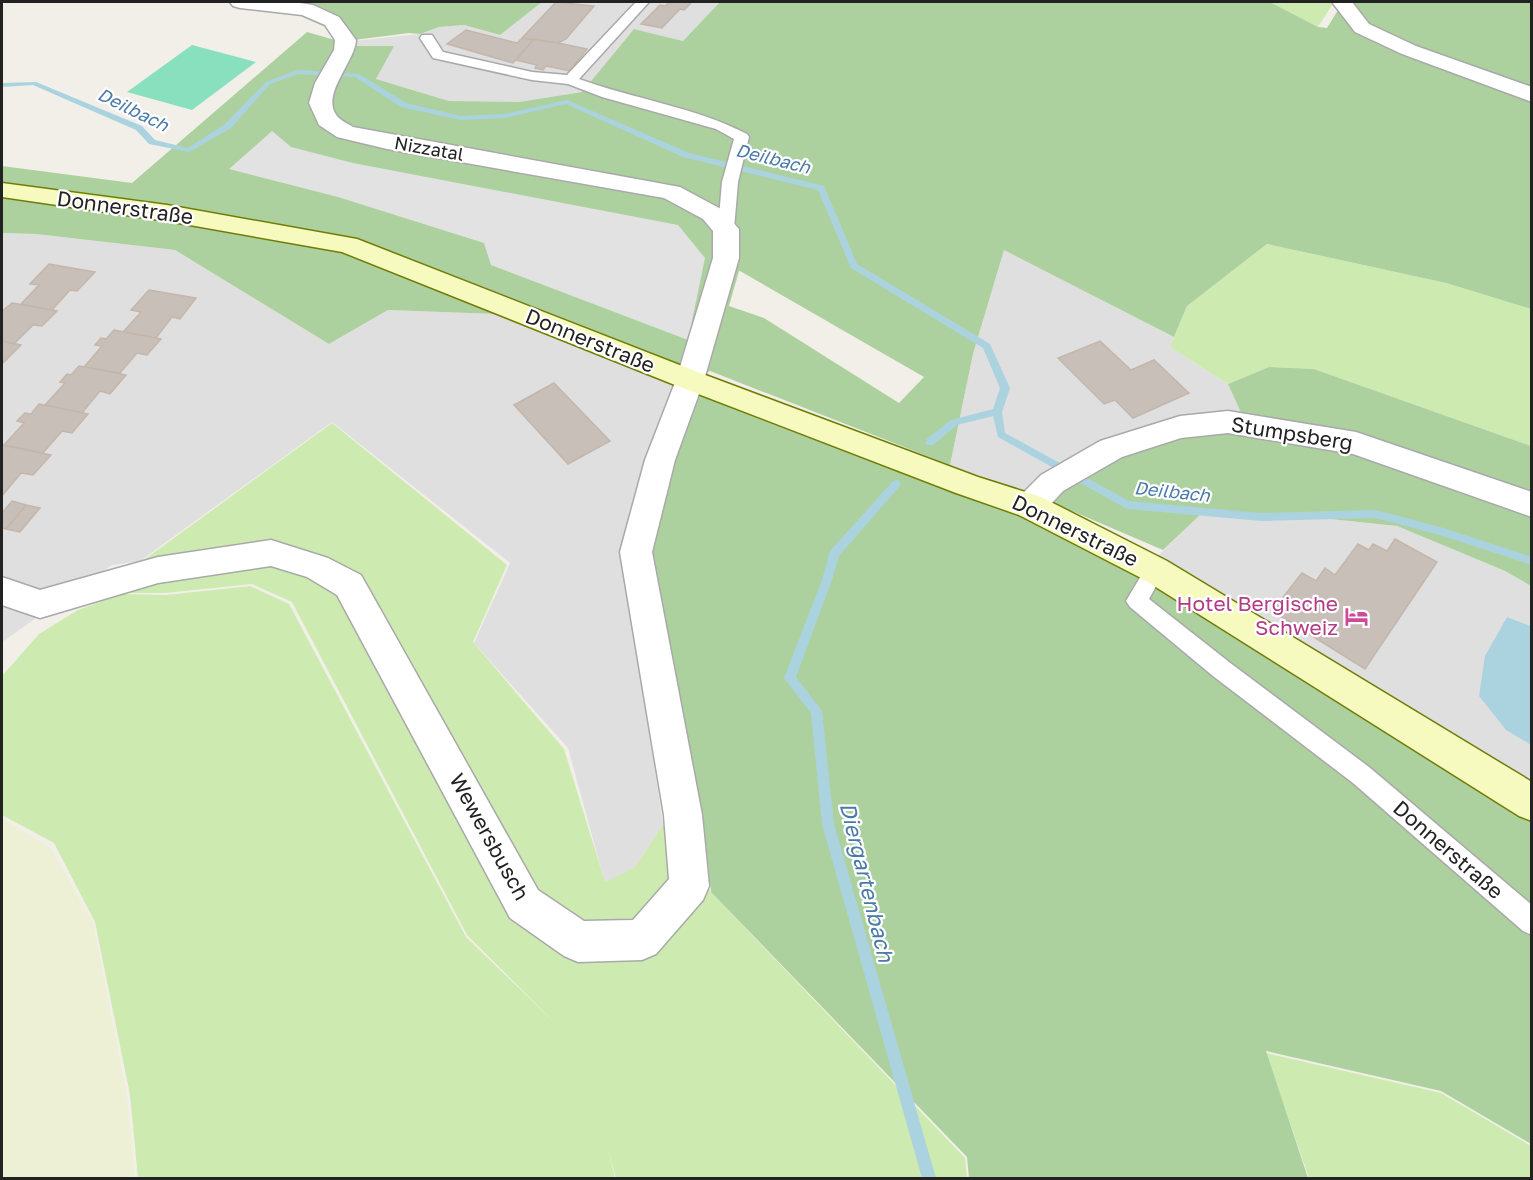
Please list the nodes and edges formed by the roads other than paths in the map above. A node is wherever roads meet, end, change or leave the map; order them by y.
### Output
1 (240, 2) edge
2 (643, 2) edge
3 (1342, 2) edge
4 (427, 38) dead end
5 (570, 80) junction
6 (1532, 95) edge
7 (2, 190) edge
8 (726, 229) junction
9 (690, 380) junction
10 (1532, 505) edge
11 (1030, 506) junction
12 (1155, 570) junction
13 (2, 591) edge
14 (1532, 803) edge
15 (1532, 922) edge

1 - 8 street, Nizzatal
2 - 5 lane
3 - 6 street
4 - 5 lane
5 - 8 lane
7 - 9 main road, Donnerstraße
8 - 9 street
9 - 11 main road, Donnerstraße
9 - 13 street, Wewersbusch
10 - 11 street, Stumpsberg
11 - 12 main road, Donnerstraße
12 - 14 main road, Donnerstraße
12 - 15 lane, Donnerstraße

